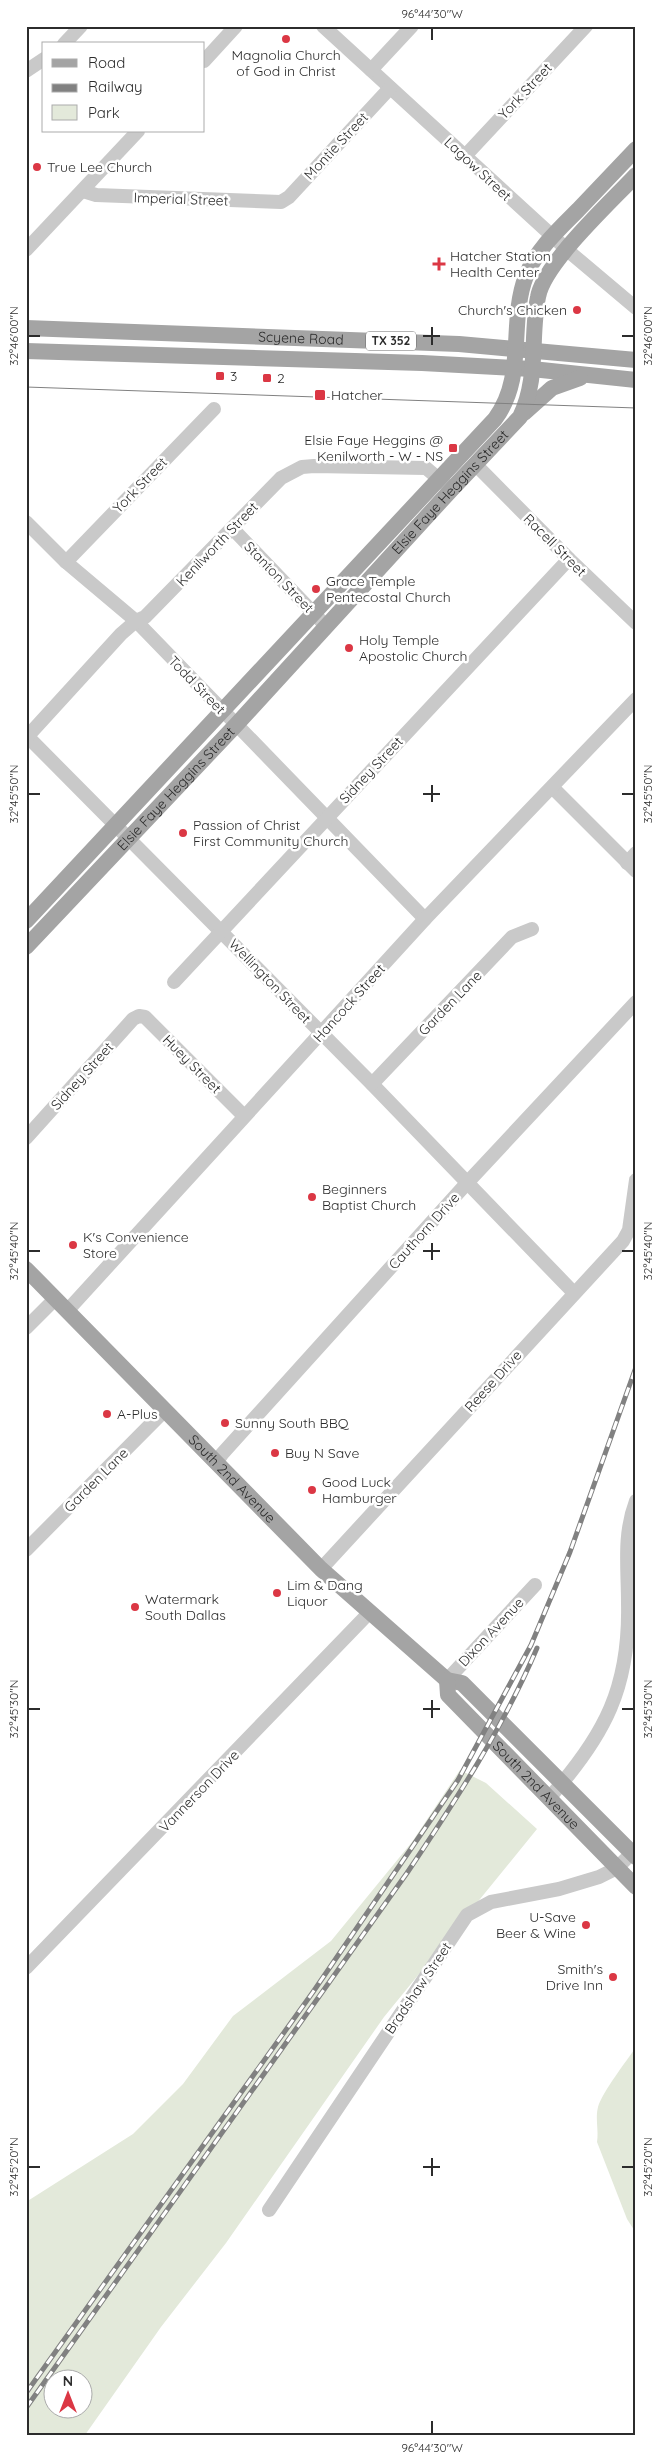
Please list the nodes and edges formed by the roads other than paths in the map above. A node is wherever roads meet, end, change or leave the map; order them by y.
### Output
1 (81, 26) edge
2 (236, 26) edge
3 (323, 26) edge
4 (412, 26) edge
5 (586, 26) edge
6 (66, 42) edge
7 (42, 60) edge
8 (205, 60) edge
9 (371, 70) junction
10 (26, 71) edge
11 (390, 88) junction
12 (137, 132) edge
13 (636, 149) edge
14 (465, 156) junction
15 (636, 175) edge
16 (83, 190) junction
17 (281, 202) joint
18 (553, 236) junction
19 (26, 250) edge
20 (567, 250) junction
21 (636, 308) edge
22 (26, 328) edge
23 (266, 336) junction
24 (516, 350) junction
25 (26, 351) edge
26 (534, 351) junction
27 (231, 358) junction
28 (636, 360) edge
29 (514, 368) junction
30 (532, 370) junction
31 (586, 376) junction
32 (636, 380) edge
33 (214, 409) dead end
34 (522, 414) junction
35 (476, 465) junction
36 (445, 484) junction
37 (28, 528) edge
38 (232, 528) junction
39 (569, 560) junction
40 (66, 562) junction
41 (313, 612) junction
42 (136, 621) junction
43 (636, 623) edge
44 (325, 625) junction
45 (636, 699) edge
46 (222, 711) junction
47 (236, 725) junction
48 (27, 737) edge
49 (553, 788) junction
50 (326, 818) junction
51 (116, 826) junction
52 (128, 841) junction
53 (633, 863) edge
54 (425, 919) junction
55 (26, 921) edge
56 (532, 929) dead end
57 (222, 932) junction
58 (26, 947) edge
59 (174, 982) dead end
60 (636, 1002) edge
61 (139, 1016) joint
62 (320, 1034) junction
63 (372, 1084) junction
64 (244, 1116) junction
65 (26, 1138) edge
66 (636, 1180) edge
67 (467, 1184) junction
68 (26, 1269) edge
69 (573, 1292) junction
70 (55, 1299) junction
71 (67, 1311) junction
72 (26, 1328) edge
73 (165, 1410) junction
74 (216, 1463) junction
75 (636, 1501) edge
76 (26, 1550) edge
77 (321, 1569) junction
78 (535, 1584) dead end
79 (369, 1613) junction
80 (447, 1680) junction
81 (561, 1785) junction
82 (550, 1797) junction
83 (634, 1855) edge
84 (617, 1868) junction
85 (636, 1887) edge
86 (28, 1963) edge
87 (269, 2210) dead end

1 - 6 street
2 - 8 street
3 - 9 street, Lagow Street
4 - 9 street
5 - 14 street, York Street
7 - 10 street
9 - 11 street, Lagow Street
11 - 14 street, Lagow Street
11 - 17 street, Montie Street
12 - 16 street
13 - 18 main road, Elsie Faye Heggins Street
14 - 18 street, Lagow Street
15 - 20 main road, Elsie Faye Heggins Street
16 - 17 street, Imperial Street
16 - 19 street
18 - 20 street, Lagow Street
18 - 24 main road, Elsie Faye Heggins Street
20 - 21 street, Lagow Street
20 - 26 main road, Elsie Faye Heggins Street
22 - 23 main road, Scyene Road / TX 352
23 - 24 main road, Scyene Road / TX 352
23 - 27 main road
24 - 26 main road, Scyene Road / TX 352
24 - 29 main road, Elsie Faye Heggins Street
25 - 27 main road, Scyene Road / TX 352
26 - 28 main road, Scyene Road / TX 352
26 - 30 main road, Elsie Faye Heggins Street
27 - 29 main road, Scyene Road / TX 352
29 - 30 main road, Scyene Road / TX 352
29 - 36 main road, Elsie Faye Heggins Street
30 - 31 main road, Scyene Road / TX 352
30 - 34 main road, Elsie Faye Heggins Street
31 - 32 main road, Scyene Road / TX 352
31 - 34 main road
33 - 40 street, York Street
34 - 35 main road, Elsie Faye Heggins Street
35 - 36 main road, Elsie Faye Heggins Street
35 - 39 street, Racell Street
36 - 38 street, Kenilworth Street
36 - 41 main road, Elsie Faye Heggins Street
36 - 44 main road, Elsie Faye Heggins Street
37 - 40 street, Todd Street
38 - 41 street, Stanton Street
38 - 42 street, Kenilworth Street
39 - 43 street, Racell Street
39 - 50 street, Sidney Street
40 - 42 street, Todd Street
41 - 44 street, Stanton Street
41 - 46 main road, Elsie Faye Heggins Street
42 - 46 street, Todd Street
42 - 48 street, Kenilworth Street
44 - 47 main road, Elsie Faye Heggins Street
45 - 49 street, Hancock Street
46 - 47 street, Todd Street
46 - 51 main road, Elsie Faye Heggins Street
47 - 50 street, Todd Street
47 - 52 main road, Elsie Faye Heggins Street
48 - 51 street, Wellington Street
49 - 53 street
49 - 54 street, Hancock Street
50 - 54 street, Todd Street
50 - 57 street, Sidney Street
51 - 52 street, Wellington Street
51 - 55 main road, Elsie Faye Heggins Street
52 - 57 street, Wellington Street
52 - 58 main road, Elsie Faye Heggins Street
54 - 62 street, Hancock Street
56 - 63 street, Garden Lane
57 - 59 street, Sidney Street
57 - 62 street, Wellington Street
60 - 67 street, Cauthorn Drive
61 - 64 street, Huey Street
61 - 65 street, Sidney Street
62 - 63 street, Wellington Street
62 - 64 street, Hancock Street
63 - 67 street, Wellington Street
64 - 71 street, Hancock Street
66 - 69 street, Reese Drive
67 - 69 street, Wellington Street
67 - 74 street, Cauthorn Drive
68 - 70 main road, South 2nd Avenue
69 - 77 street, Reese Drive
70 - 71 main road, South 2nd Avenue
70 - 72 street
71 - 73 main road, South 2nd Avenue
73 - 74 main road, South 2nd Avenue
73 - 76 street, Garden Lane
74 - 77 main road, South 2nd Avenue
75 - 81 street
77 - 79 main road, South 2nd Avenue
78 - 80 street, Dixon Avenue
79 - 80 main road, South 2nd Avenue
79 - 86 street, Vannerson Drive
80 - 81 main road, South 2nd Avenue
80 - 82 main road, South 2nd Avenue
81 - 82 street
81 - 83 main road, South 2nd Avenue
82 - 84 main road, South 2nd Avenue
83 - 84 street, Bradshaw Street
84 - 85 main road, South 2nd Avenue
84 - 87 street, Bradshaw Street

